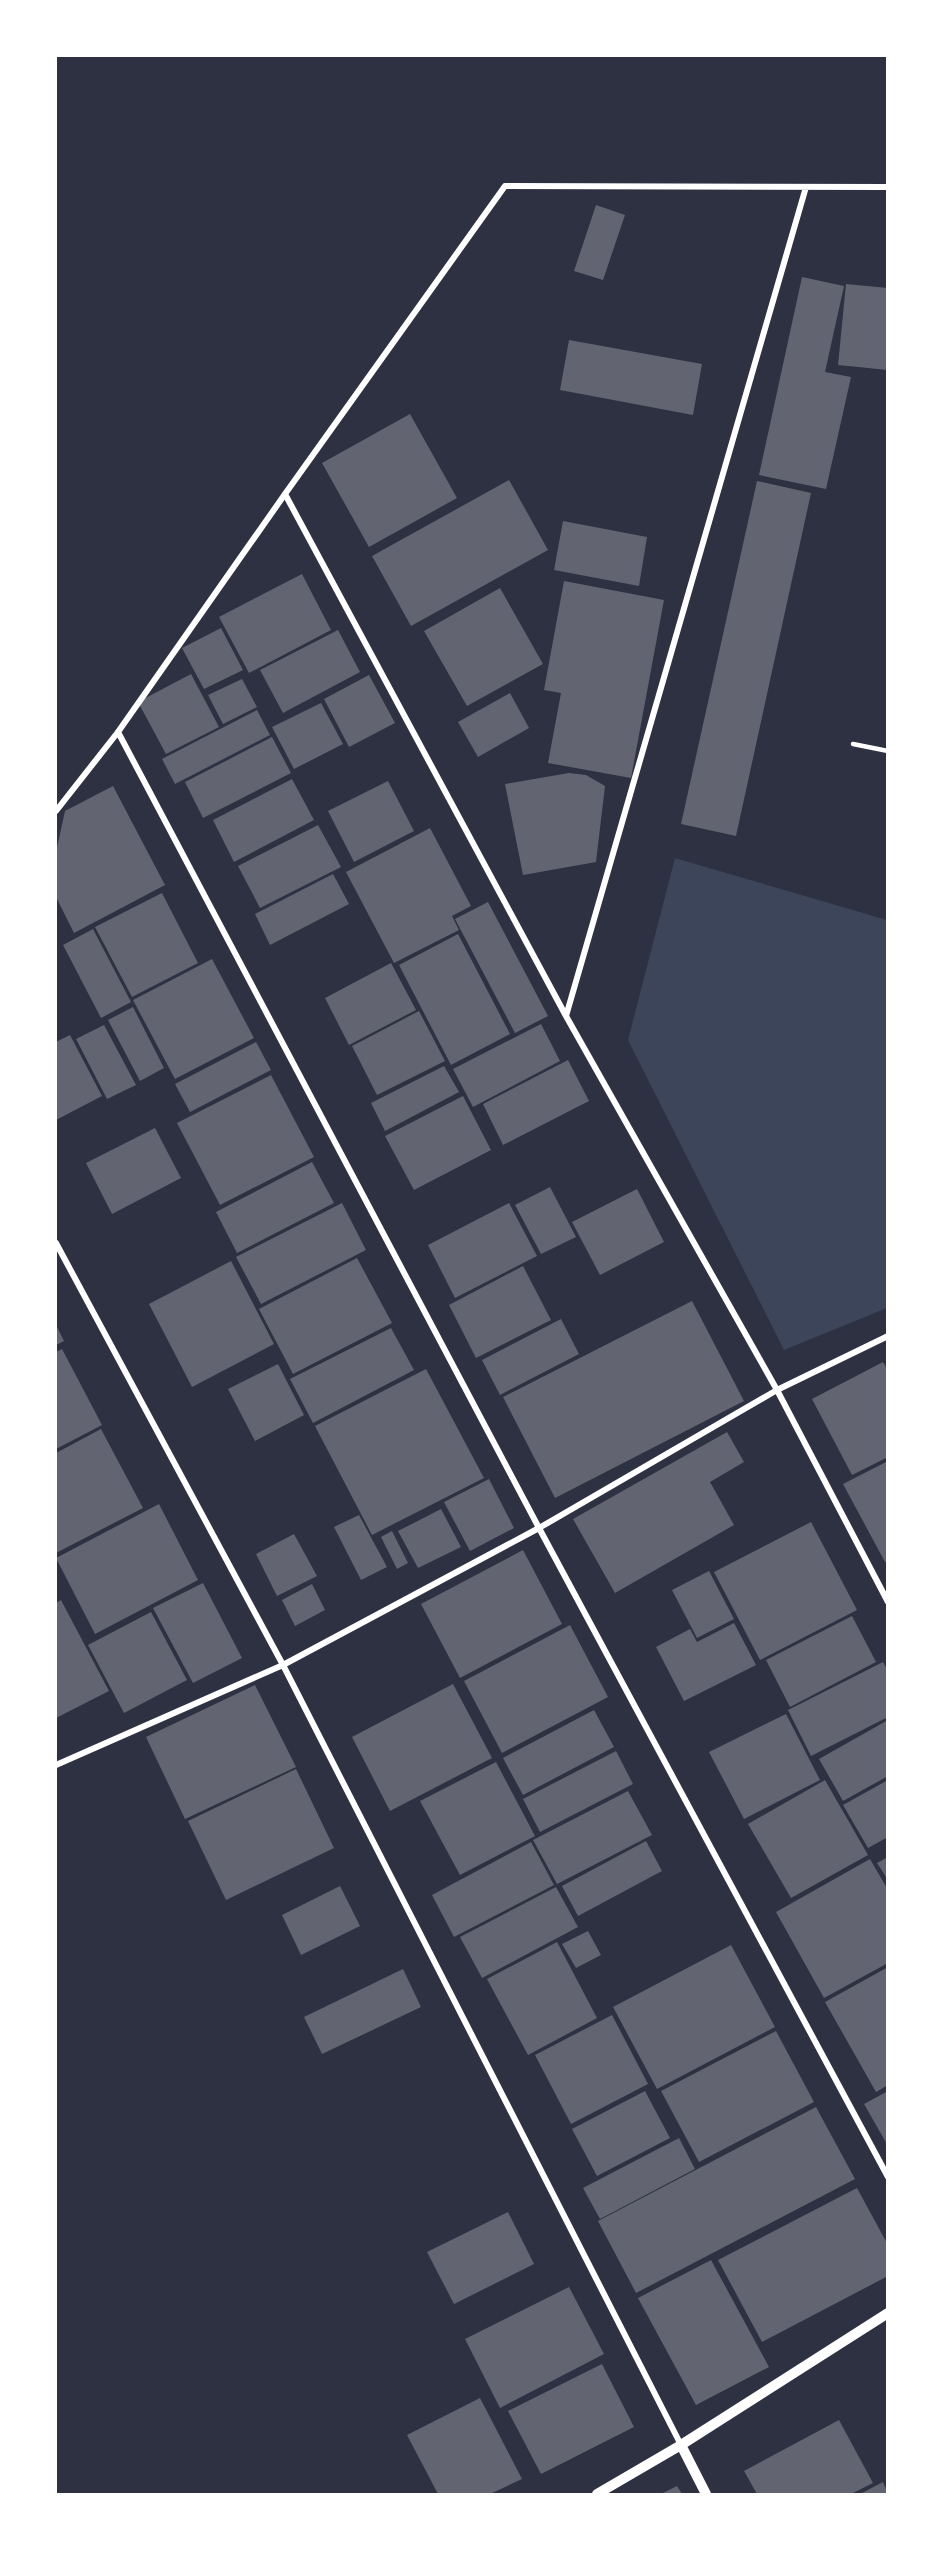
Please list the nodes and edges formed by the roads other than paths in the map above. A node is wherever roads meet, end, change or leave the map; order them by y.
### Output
1 (806, 187) junction
2 (888, 187) edge
3 (285, 494) junction
4 (118, 732) junction
5 (853, 744) dead end
6 (888, 751) edge
7 (56, 811) edge
8 (566, 1016) junction
9 (56, 1243) edge
10 (888, 1336) edge
11 (777, 1390) junction
12 (539, 1528) junction
13 (888, 1602) edge
14 (283, 1665) junction
15 (56, 1765) edge
16 (888, 2177) edge
17 (888, 2313) edge
18 (681, 2445) junction
19 (597, 2494) edge
20 (706, 2494) edge

1 - 2 street
1 - 3 street
1 - 8 street
3 - 4 street
3 - 8 street
4 - 7 street
4 - 12 street
5 - 6 lane
8 - 11 street
9 - 14 street
10 - 11 street
11 - 12 street
11 - 13 street
12 - 14 street
12 - 16 street
14 - 15 street
14 - 18 street
17 - 18 street
18 - 19 street
18 - 20 street

